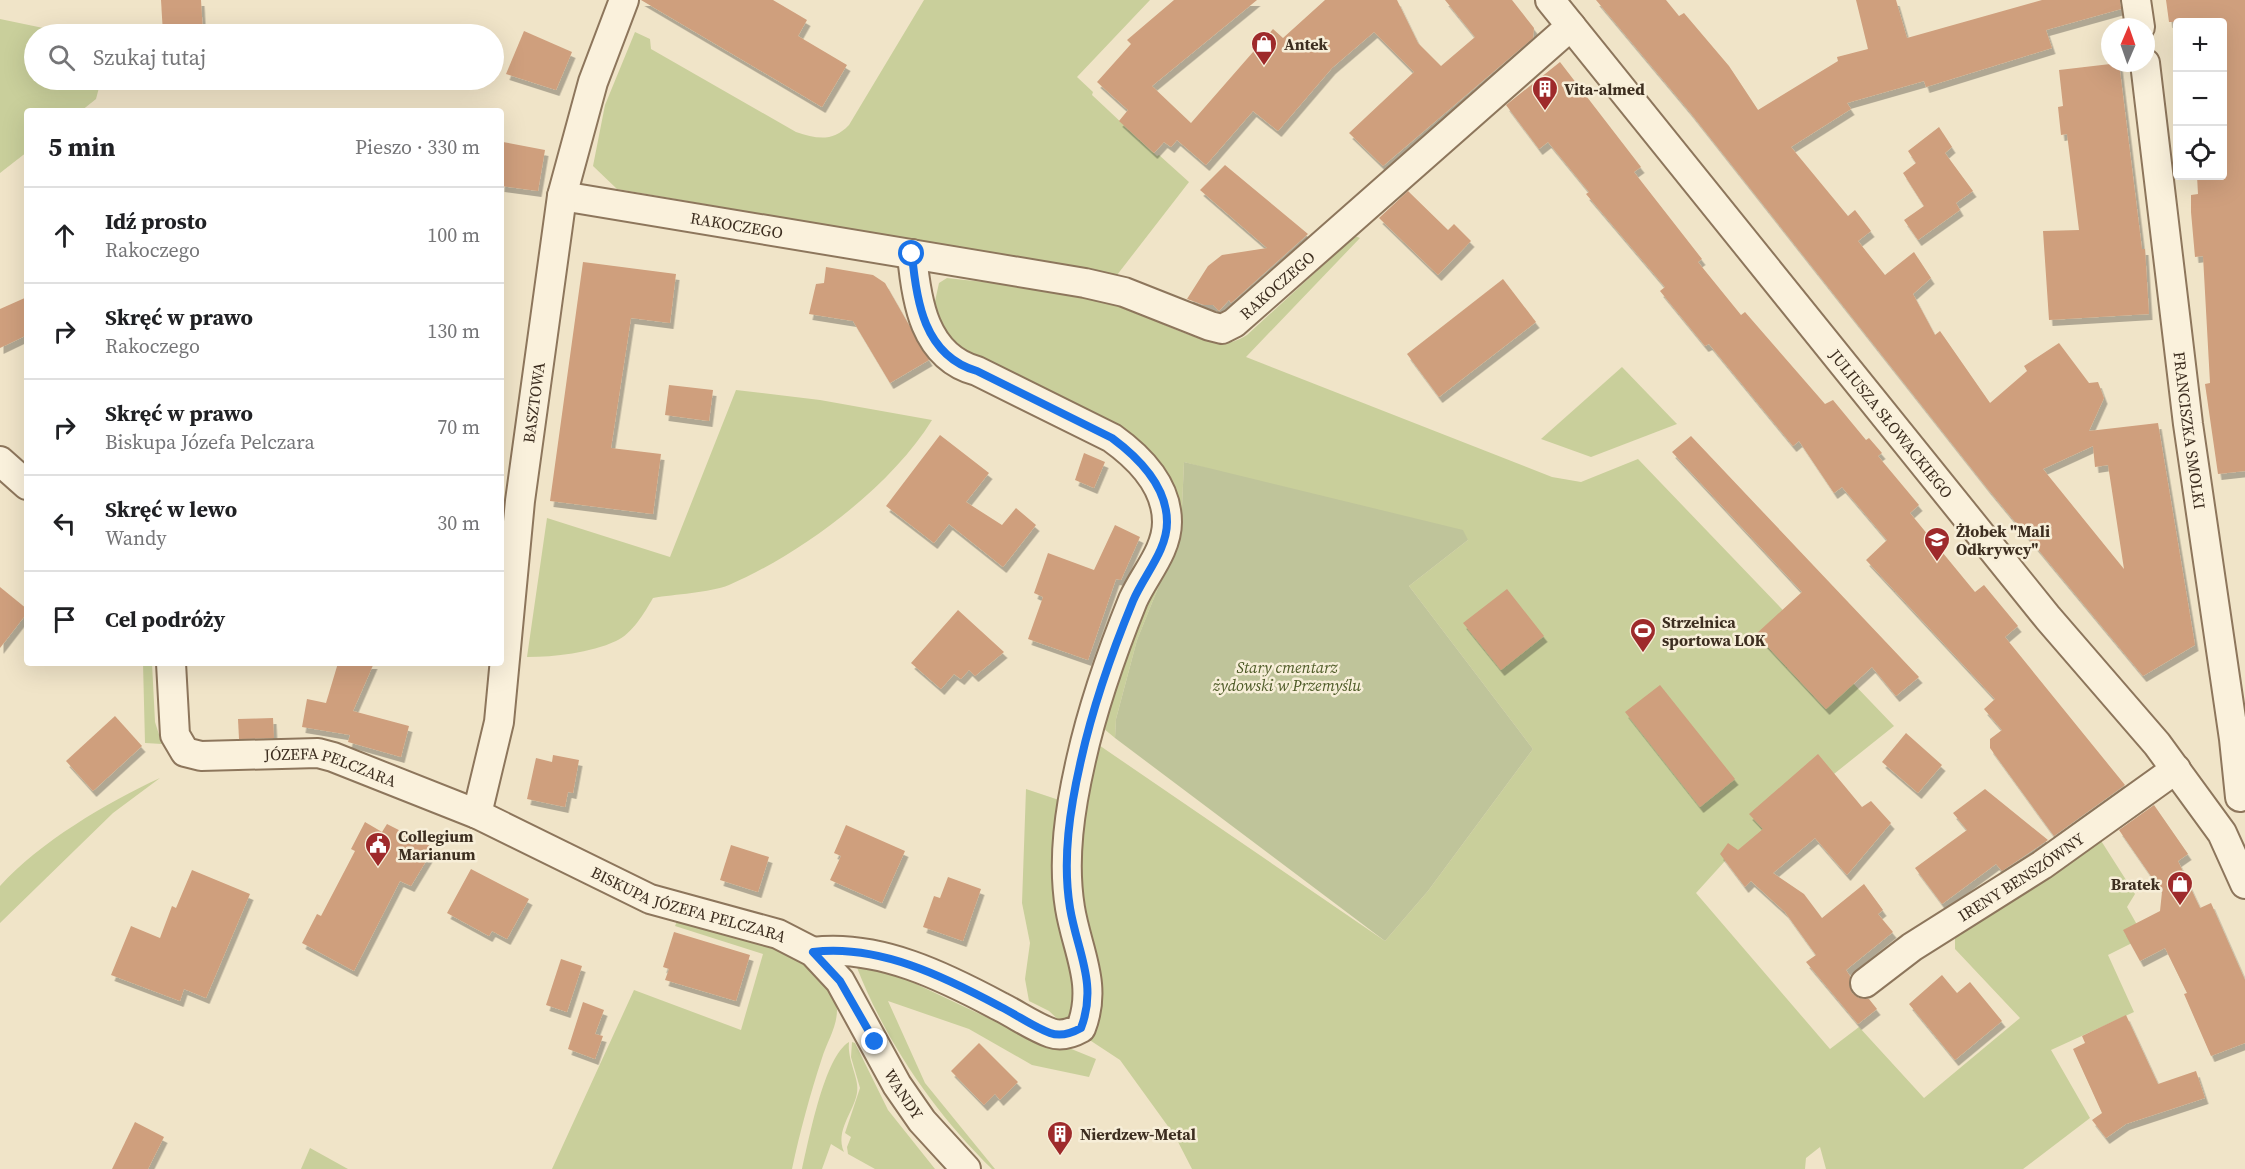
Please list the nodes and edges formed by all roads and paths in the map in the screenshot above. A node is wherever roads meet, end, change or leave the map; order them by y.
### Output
1 (624, 0) edge
2 (1550, 0) edge
3 (2136, 0) edge
4 (2139, 18) edge
5 (1571, 26) junction
6 (2146, 72) edge
7 (562, 196) junction
8 (912, 254) junction
9 (0, 461) edge
10 (24, 482) edge
11 (171, 666) edge
12 (2176, 769) junction
13 (2242, 797) edge
14 (2200, 802) junction
15 (477, 814) junction
16 (2245, 884) edge
17 (813, 952) junction
18 (1865, 983) dead end
19 (966, 1169) edge

1 - 7 street, BASZTOWA
2 - 5 street, JULIUSZA SŁOWACKIEGO
3 - 4 street
5 - 8 street, RAKOCZEGO
5 - 12 street, JULIUSZA SŁOWACKIEGO
6 - 13 street, FRANCISZKA SMOLKI
7 - 8 street, RAKOCZEGO
7 - 15 street, BASZTOWA
8 - 17 street
9 - 10 street
11 - 15 street, JÓZEFA PELCZARA
12 - 14 street, JULIUSZA SŁOWACKIEGO
12 - 18 street, IRENY BENSZÓWNY
13 - 14 street
14 - 16 street, JULIUSZA SŁOWACKIEGO
15 - 17 street, BISKUPA JÓZEFA PELCZARA
17 - 19 street, WANDY

